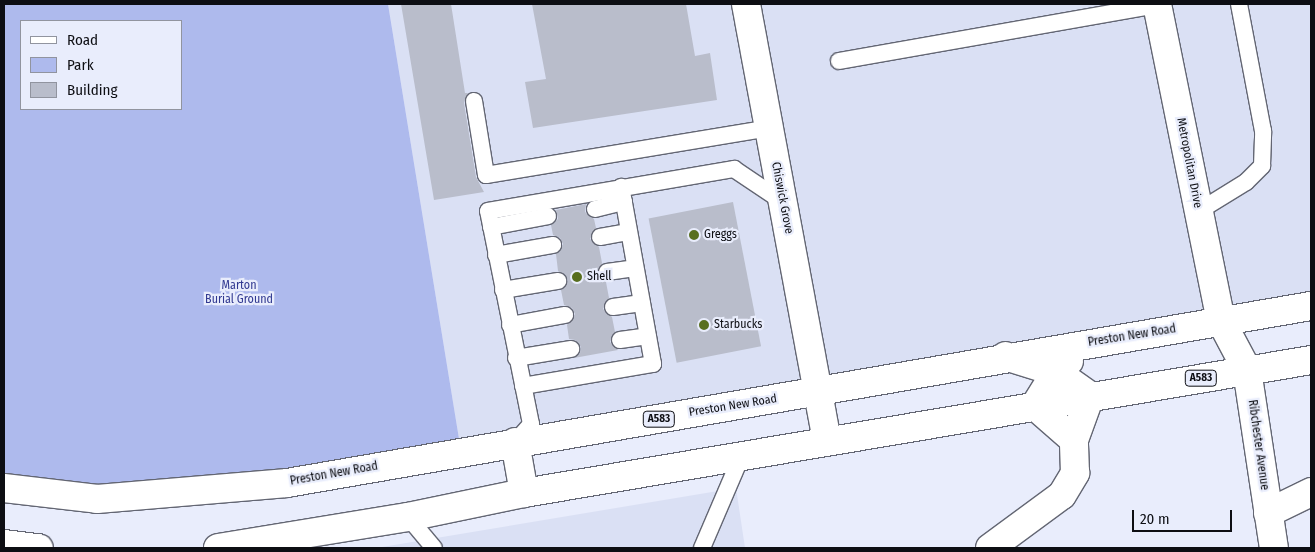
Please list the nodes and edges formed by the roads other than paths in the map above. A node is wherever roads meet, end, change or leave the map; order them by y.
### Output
1 (746, 4) edge
2 (1157, 4) edge
3 (1240, 4) edge
4 (839, 61) dead end
5 (474, 101) dead end
6 (769, 128) junction
7 (622, 195) junction
8 (783, 202) junction
9 (595, 209) dead end
10 (1199, 211) junction
11 (548, 216) dead end
12 (491, 227) junction
13 (629, 232) junction
14 (600, 237) dead end
15 (553, 245) dead end
16 (496, 255) junction
17 (635, 268) junction
18 (607, 272) dead end
19 (558, 281) dead end
20 (503, 290) junction
21 (642, 302) junction
22 (1311, 306) edge
23 (613, 307) dead end
24 (565, 315) dead end
25 (1221, 321) junction
26 (510, 325) junction
27 (648, 336) junction
28 (620, 340) dead end
29 (1093, 342) junction
30 (572, 349) dead end
31 (1005, 356) junction
32 (516, 358) junction
33 (1311, 360) edge
34 (1247, 370) junction
35 (1056, 372) junction
36 (523, 386) junction
37 (817, 393) junction
38 (1090, 396) junction
39 (1035, 406) junction
40 (1074, 440) junction
41 (514, 442) junction
42 (827, 442) junction
43 (741, 456) junction
44 (4, 488) edge
45 (1311, 492) edge
46 (524, 493) junction
47 (1268, 513) junction
48 (408, 517) junction
49 (4, 544) edge
50 (40, 548) edge
51 (218, 548) edge
52 (434, 548) edge
53 (702, 548) edge
54 (990, 548) edge
55 (1274, 548) edge

1 - 6 main road, Chiswick Grove
2 - 4 lane
2 - 10 main road, Metropolitan Drive
3 - 10 lane
5 - 6 lane
6 - 8 main road, Chiswick Grove
7 - 8 lane
7 - 9 lane
7 - 12 lane
7 - 13 lane
8 - 37 main road, Chiswick Grove
10 - 25 main road, Metropolitan Drive
11 - 12 lane
12 - 16 lane
13 - 14 lane
13 - 17 lane
15 - 16 lane
16 - 20 lane
17 - 18 lane
17 - 21 lane
19 - 20 lane
20 - 26 lane
21 - 23 lane
21 - 27 lane
22 - 25 main road, Preston New Road / A583
24 - 26 lane
25 - 29 main road, Preston New Road / A583
25 - 34 main road, Metropolitan Drive
26 - 32 lane
27 - 28 lane
27 - 36 lane
29 - 31 main road, Preston New Road / A583
29 - 35 main road
30 - 32 lane
31 - 35 main road
31 - 37 main road, Preston New Road / A583
32 - 36 lane
33 - 34 main road, A583
34 - 38 main road, A583
34 - 47 main road, Ribchester Avenue
35 - 38 main road
35 - 39 main road
36 - 41 lane
37 - 41 main road, Preston New Road / A583
37 - 42 main road, Chiswick Grove
38 - 39 main road, A583
38 - 40 main road
39 - 40 main road
39 - 42 main road, A583
40 - 54 main road
41 - 44 main road, Preston New Road / A583
41 - 46 main road
42 - 43 main road, A583
43 - 46 main road, A583
43 - 53 lane
45 - 47 main road
46 - 48 main road, A583
47 - 55 main road, Ribchester Avenue
48 - 51 main road, A583
48 - 52 lane
49 - 50 main road

